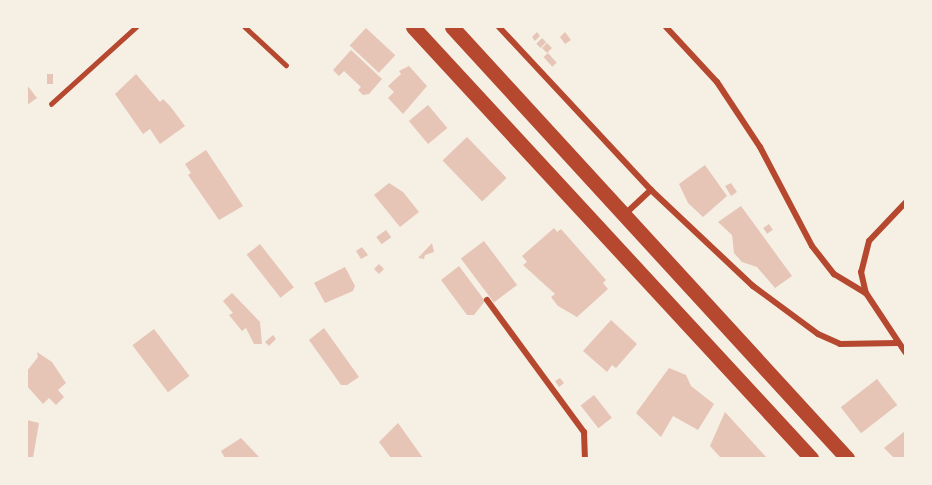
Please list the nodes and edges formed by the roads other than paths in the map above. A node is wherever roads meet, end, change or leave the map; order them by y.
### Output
1 (136, 27) edge
2 (246, 27) edge
3 (413, 27) edge
4 (452, 27) edge
5 (499, 27) edge
6 (666, 27) edge
7 (286, 65) dead end
8 (51, 104) dead end
9 (651, 190) junction
10 (905, 203) edge
11 (624, 215) junction
12 (866, 293) junction
13 (487, 300) dead end
14 (898, 343) junction
15 (905, 352) edge
16 (585, 458) edge
17 (811, 458) edge
18 (846, 458) edge

1 - 8 lane
2 - 7 lane
3 - 17 highway
4 - 11 highway
5 - 9 street
6 - 12 street
9 - 11 street
9 - 14 street
10 - 12 street
11 - 18 highway
12 - 14 street
13 - 16 street
14 - 15 street

